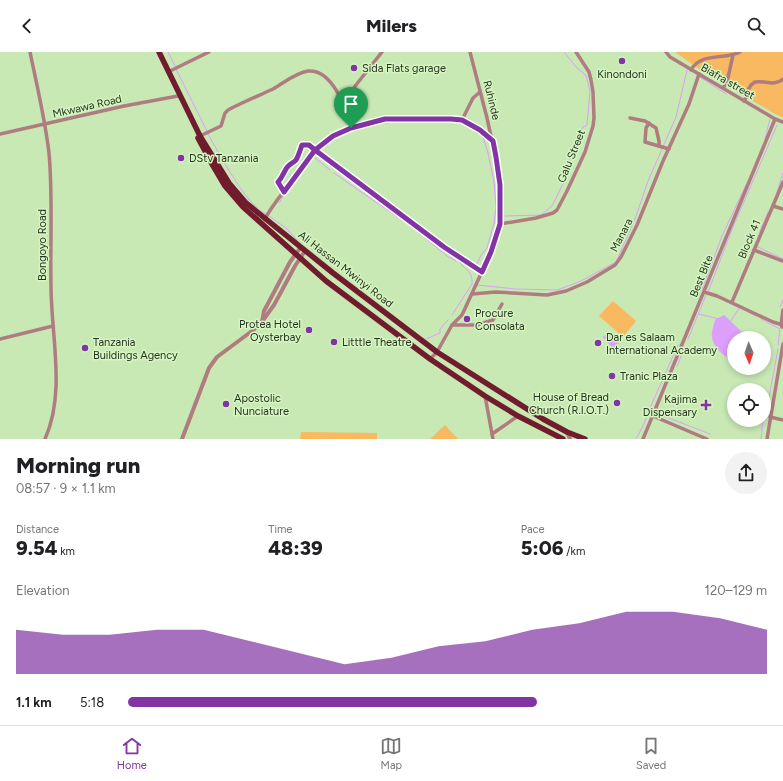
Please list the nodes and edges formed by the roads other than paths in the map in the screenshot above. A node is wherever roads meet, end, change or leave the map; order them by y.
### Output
1 (30, 52) edge
2 (158, 52) edge
3 (208, 52) edge
4 (382, 52) edge
5 (470, 52) edge
6 (576, 52) edge
7 (666, 52) edge
8 (740, 52) edge
9 (733, 54) junction
10 (691, 70) junction
11 (168, 72) junction
12 (699, 74) junction
13 (783, 79) edge
14 (723, 88) junction
15 (480, 92) junction
16 (178, 96) junction
17 (744, 101) junction
18 (343, 103) junction
19 (630, 118) dead end
20 (775, 119) junction
21 (462, 120) junction
22 (783, 122) edge
23 (649, 123) junction
24 (45, 125) junction
25 (351, 128) junction
26 (0, 134) edge
27 (200, 136) junction
28 (493, 141) junction
29 (663, 147) junction
30 (315, 150) junction
31 (783, 182) edge
32 (284, 192) junction
33 (772, 206) junction
34 (783, 209) edge
35 (265, 220) junction
36 (500, 224) junction
37 (303, 249) junction
38 (754, 250) junction
39 (298, 256) junction
40 (783, 261) edge
41 (482, 272) junction
42 (704, 292) junction
43 (472, 294) junction
44 (732, 302) junction
45 (502, 304) dead end
46 (783, 310) edge
47 (452, 325) junction
48 (53, 326) junction
49 (782, 326) edge
50 (0, 339) edge
51 (783, 344) edge
52 (437, 352) junction
53 (430, 359) junction
54 (778, 371) junction
55 (783, 372) edge
56 (485, 396) junction
57 (771, 411) edge
58 (518, 416) junction
59 (652, 416) junction
60 (771, 417) edge
61 (783, 420) edge
62 (769, 427) edge
63 (567, 432) junction
64 (492, 434) junction
65 (45, 439) edge
66 (182, 439) edge
67 (493, 439) edge
68 (563, 439) edge
69 (570, 439) edge
70 (585, 439) edge
71 (643, 439) edge
72 (707, 439) edge
73 (767, 439) edge

1 - 24 street, Bongoyo Road
2 - 11 highway, Ali Hassan Mwinyi Road
3 - 11 street
4 - 18 street
5 - 15 street, Ruhinde
6 - 36 street, Galu Street
7 - 10 street, Biafra street
8 - 9 street
9 - 10 street
9 - 14 street
10 - 12 street, Biafra street
11 - 16 highway, Ali Hassan Mwinyi Road
11 - 27 highway, Ali Hassan Mwinyi Road
12 - 14 street, Biafra street
12 - 29 street, Manara
13 - 17 street
14 - 17 street, Biafra street
15 - 21 street
15 - 28 street, Ruhinde
16 - 24 street, Mkwawa Road
16 - 39 highway, Ali Hassan Mwinyi Road
17 - 20 street, Biafra street
18 - 25 street
18 - 27 street
19 - 23 street
20 - 22 street, Biafra street
20 - 42 street, Best Bite
21 - 25 street
21 - 28 street
23 - 29 street
23 - 29 street
24 - 26 street, Mkwawa Road
24 - 48 street, Bongoyo Road
25 - 30 street
27 - 35 highway, Ali Hassan Mwinyi Road
28 - 36 street, Ruhinde
29 - 43 street, Manara
30 - 32 street
30 - 32 street
30 - 41 street
31 - 33 street, Block 41
32 - 35 street
33 - 34 street
33 - 38 street, Block 41
35 - 37 highway, Ali Hassan Mwinyi Road
36 - 41 street, Ruhinde
37 - 39 street
37 - 52 highway, Ali Hassan Mwinyi Road
38 - 40 street
38 - 44 street, Block 41
39 - 53 highway, Ali Hassan Mwinyi Road
39 - 66 street
41 - 43 street, Ruhinde
42 - 44 street
42 - 59 street, Best Bite
43 - 47 street, Ruhinde
44 - 49 street
45 - 47 street
46 - 49 street
47 - 52 street, Ruhinde
48 - 50 street
48 - 65 street, Bongoyo Road
51 - 54 street
52 - 53 street, Ruhinde
52 - 63 highway, Ali Hassan Mwinyi Road
53 - 56 highway, Ali Hassan Mwinyi Road
54 - 55 street
54 - 57 street
56 - 58 highway, Ali Hassan Mwinyi Road
56 - 64 street
58 - 64 street
58 - 68 highway, Ali Hassan Mwinyi Road
59 - 71 street, Best Bite
59 - 72 street
60 - 61 street
62 - 73 street
63 - 69 street
63 - 70 highway, Ali Hassan Mwinyi Road
64 - 67 street

